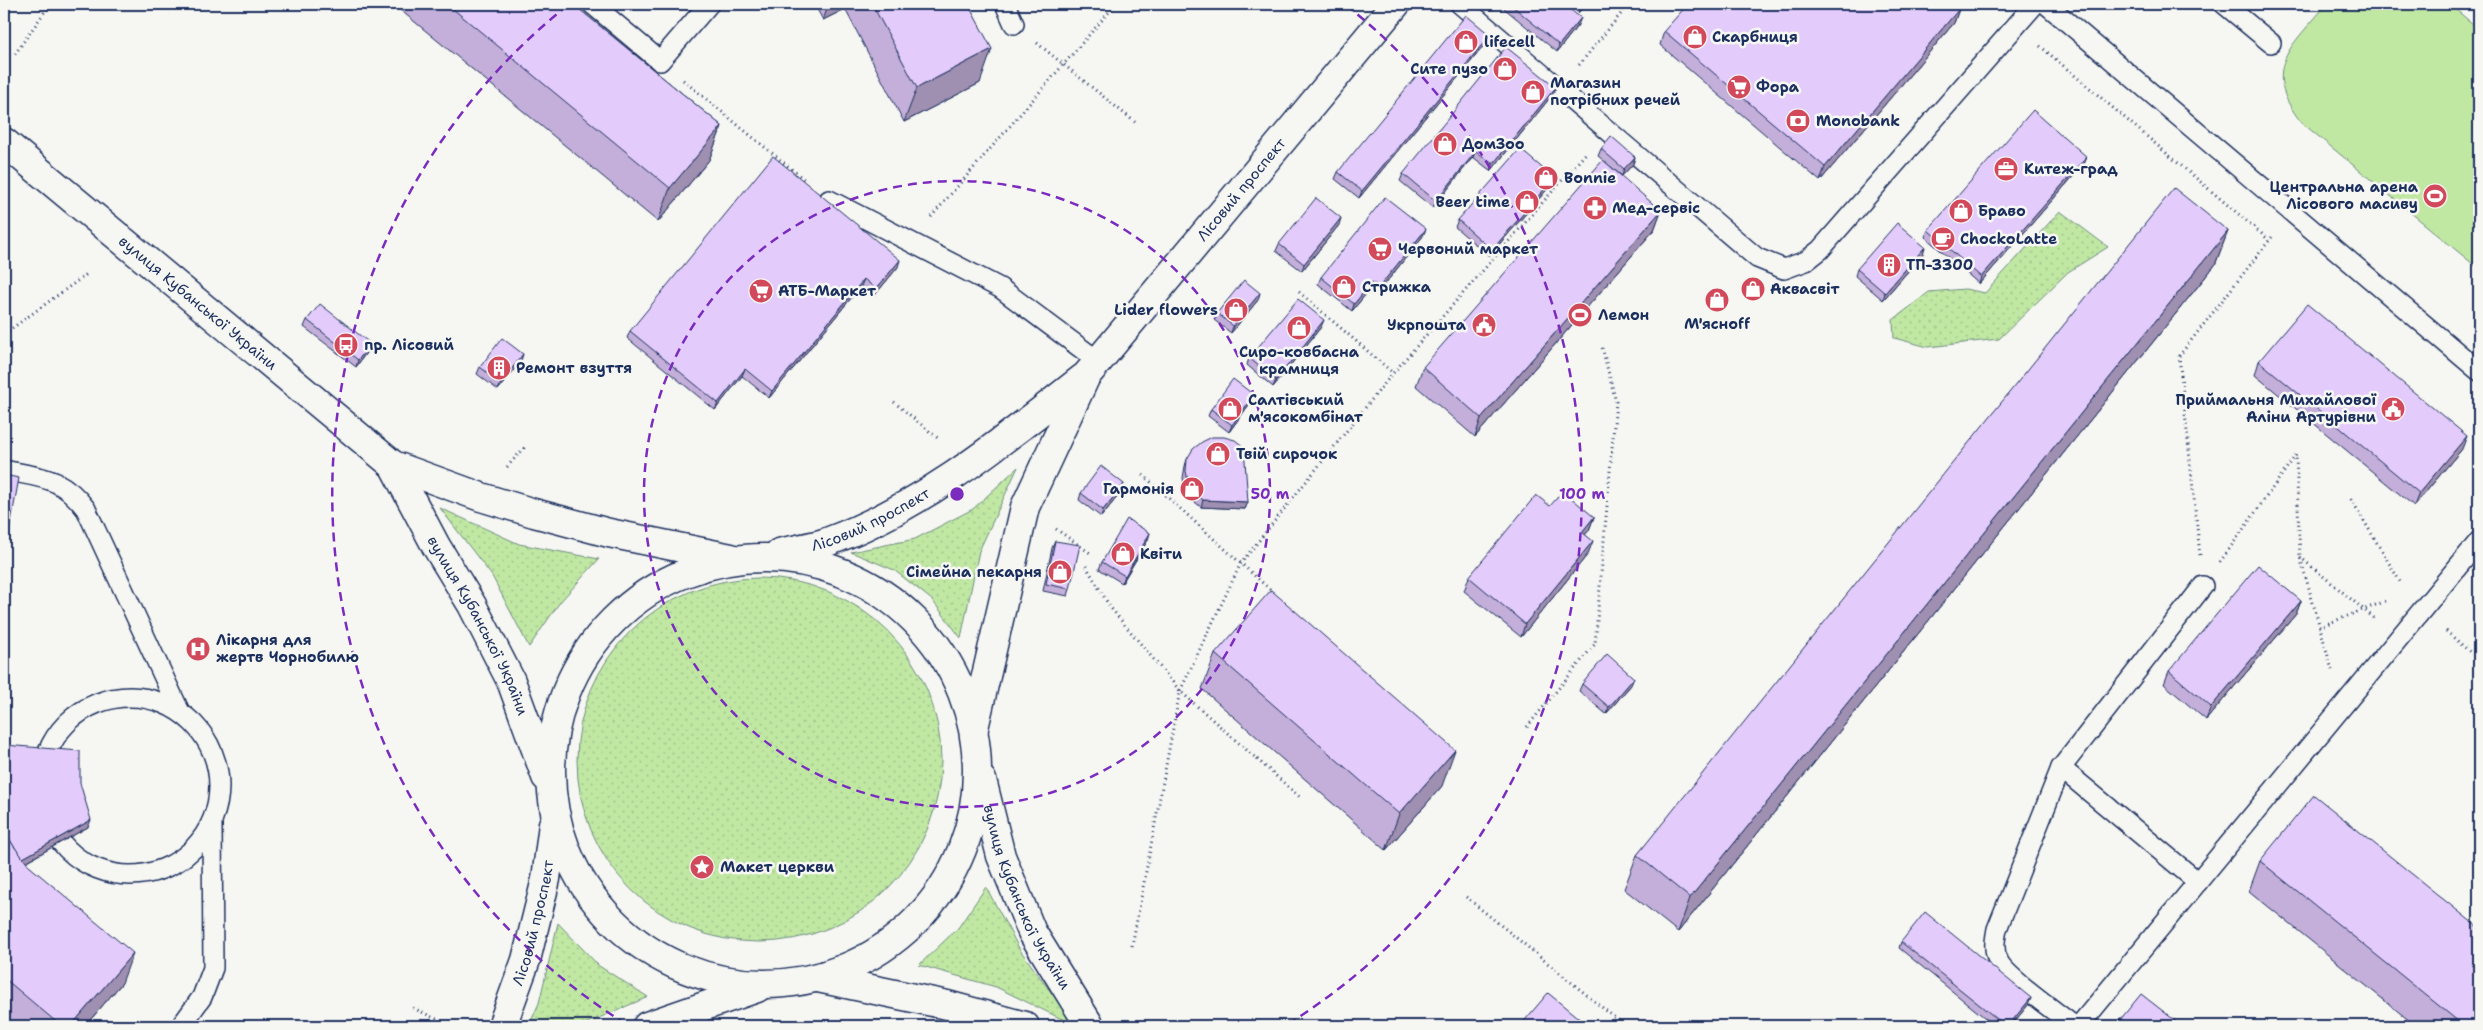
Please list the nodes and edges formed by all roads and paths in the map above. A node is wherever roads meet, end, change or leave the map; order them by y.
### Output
1 (50, 4) edge
2 (592, 4) edge
3 (709, 4) edge
4 (1005, 4) edge
5 (1116, 4) edge
6 (1396, 4) edge
7 (1460, 4) edge
8 (1629, 4) edge
9 (2036, 4) edge
10 (2046, 4) edge
11 (2224, 4) edge
12 (1014, 24) joint
13 (2017, 26) junction
14 (2270, 43) dead end
15 (15, 54) dead end
16 (660, 61) junction
17 (1063, 64) junction
18 (1560, 89) junction
19 (1136, 123) dead end
20 (1607, 129) junction
21 (4, 142) edge
22 (829, 200) joint
23 (2291, 212) junction
24 (2269, 240) junction
25 (910, 242) junction
26 (87, 274) dead end
27 (1299, 292) dead end
28 (4, 334) edge
29 (1602, 347) dead end
30 (1092, 368) junction
31 (2479, 371) edge
32 (1393, 373) junction
33 (394, 465) junction
34 (4, 470) edge
35 (1143, 475) dead end
36 (2479, 541) edge
37 (766, 556) junction
38 (2300, 557) junction
39 (732, 558) junction
40 (1241, 563) junction
41 (1086, 566) dead end
42 (2203, 586) junction
43 (1278, 596) edge
44 (2398, 641) junction
45 (1180, 691) junction
46 (2343, 707) junction
47 (180, 712) junction
48 (1527, 727) dead end
49 (974, 728) junction
50 (978, 762) junction
51 (2061, 768) junction
52 (1302, 799) dead end
53 (552, 805) junction
54 (212, 823) junction
55 (2198, 882) junction
56 (1466, 898) dead end
57 (1132, 946) dead end
58 (818, 978) junction
59 (763, 986) junction
60 (413, 1008) dead end
61 (181, 1026) edge
62 (451, 1026) edge
63 (502, 1026) edge
64 (647, 1026) edge
65 (1025, 1026) edge
66 (1090, 1026) edge
67 (1625, 1026) edge
68 (2074, 1026) edge
69 (2079, 1026) edge

1 - 15 path
2 - 16 lane
3 - 16 lane
4 - 12 lane
5 - 17 path
6 - 30 street, Лісовий проспект
7 - 18 lane
8 - 18 path
9 - 13 lane
10 - 23 lane
11 - 14 lane
12 - 17 path
13 - 20 lane
13 - 24 path
16 - 22 path
17 - 19 path
17 - 25 path
18 - 20 lane
20 - 32 path
21 - 33 street, вулиця Кубанської України
22 - 25 lane
23 - 24 path
23 - 31 lane
24 - 42 path
25 - 30 lane
26 - 28 path
27 - 32 path
29 - 48 path
30 - 37 street, Лісовий проспект
30 - 49 street, Лісовий проспект
32 - 40 path
33 - 39 street, вулиця Кубанської України
33 - 53 street, вулиця Кубанської України
34 - 47 lane
35 - 40 path
36 - 44 lane
37 - 39 street
37 - 49 street
38 - 42 path
38 - 44 path
38 - 46 path
39 - 53 street, Лісовий проспект
40 - 43 path
40 - 45 path
41 - 45 path
42 - 51 lane
44 - 46 lane
45 - 52 path
45 - 57 path
46 - 55 lane
47 - 54 lane
47 - 54 lane
49 - 50 street
50 - 58 street
50 - 66 street, вулиця Кубанської України
51 - 55 lane
51 - 68 lane
53 - 59 street, вулиця Кубанської України
53 - 63 street, Лісовий проспект
54 - 61 lane
55 - 69 lane
56 - 67 path
58 - 59 street
58 - 65 street
59 - 64 street
60 - 62 path

